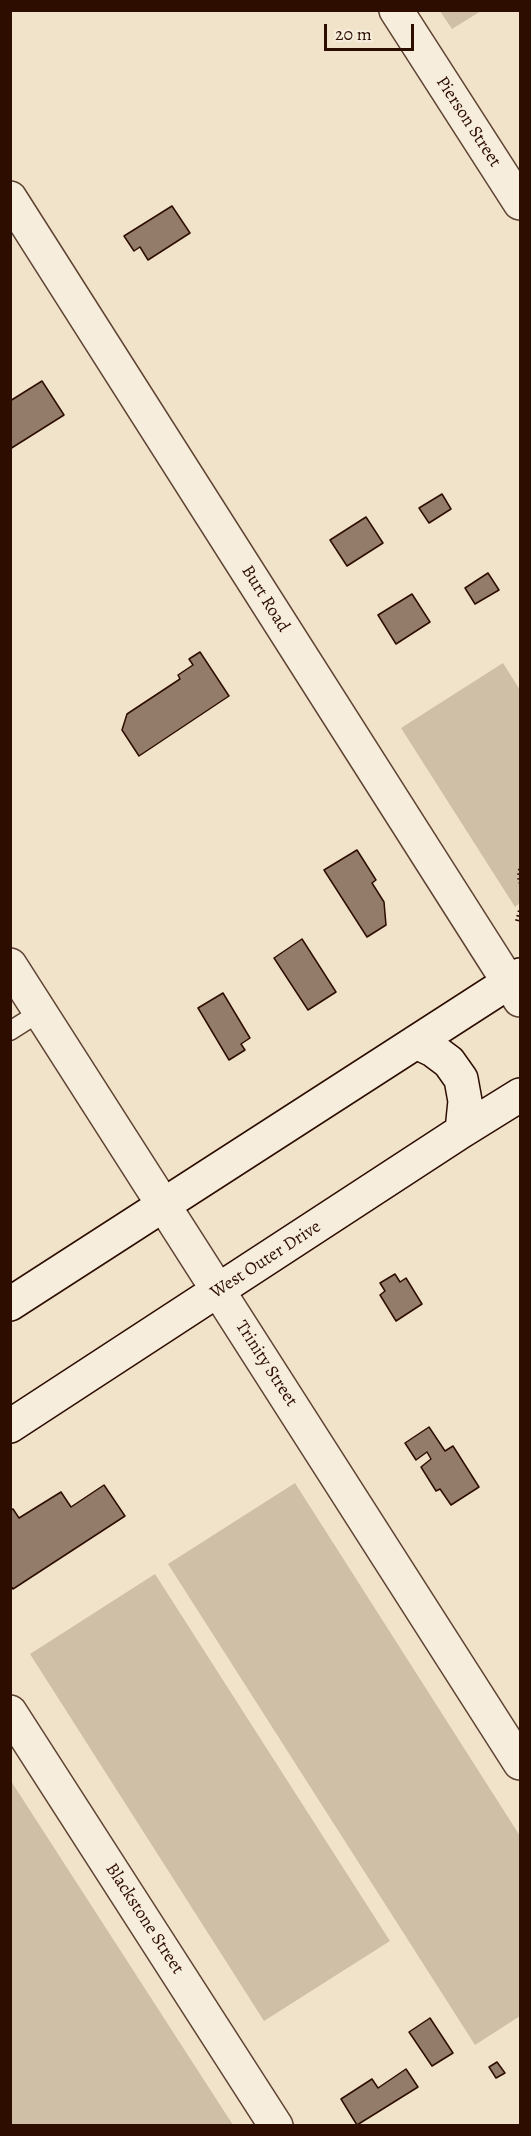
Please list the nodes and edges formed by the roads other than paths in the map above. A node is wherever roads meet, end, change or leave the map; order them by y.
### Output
1 (396, 10) edge
2 (10, 198) edge
3 (520, 203) edge
4 (10, 965) edge
5 (516, 986) edge
6 (40, 1012) junction
7 (10, 1031) edge
8 (416, 1042) junction
9 (520, 1095) edge
10 (462, 1131) junction
11 (162, 1206) junction
12 (219, 1292) junction
13 (10, 1304) edge
14 (10, 1426) edge
15 (10, 1712) edge
16 (520, 1763) edge
17 (276, 2126) edge

1 - 3 street, Pierson Street
2 - 5 street, Burt Road
4 - 6 street, Trinity Street
5 - 8 street
6 - 7 lane
6 - 11 street, Trinity Street
8 - 10 street
8 - 11 street
9 - 10 street, West Outer Drive
10 - 12 street, West Outer Drive
11 - 12 street, Trinity Street
11 - 13 street
12 - 14 street, West Outer Drive
12 - 16 street, Trinity Street
15 - 17 street, Blackstone Street

